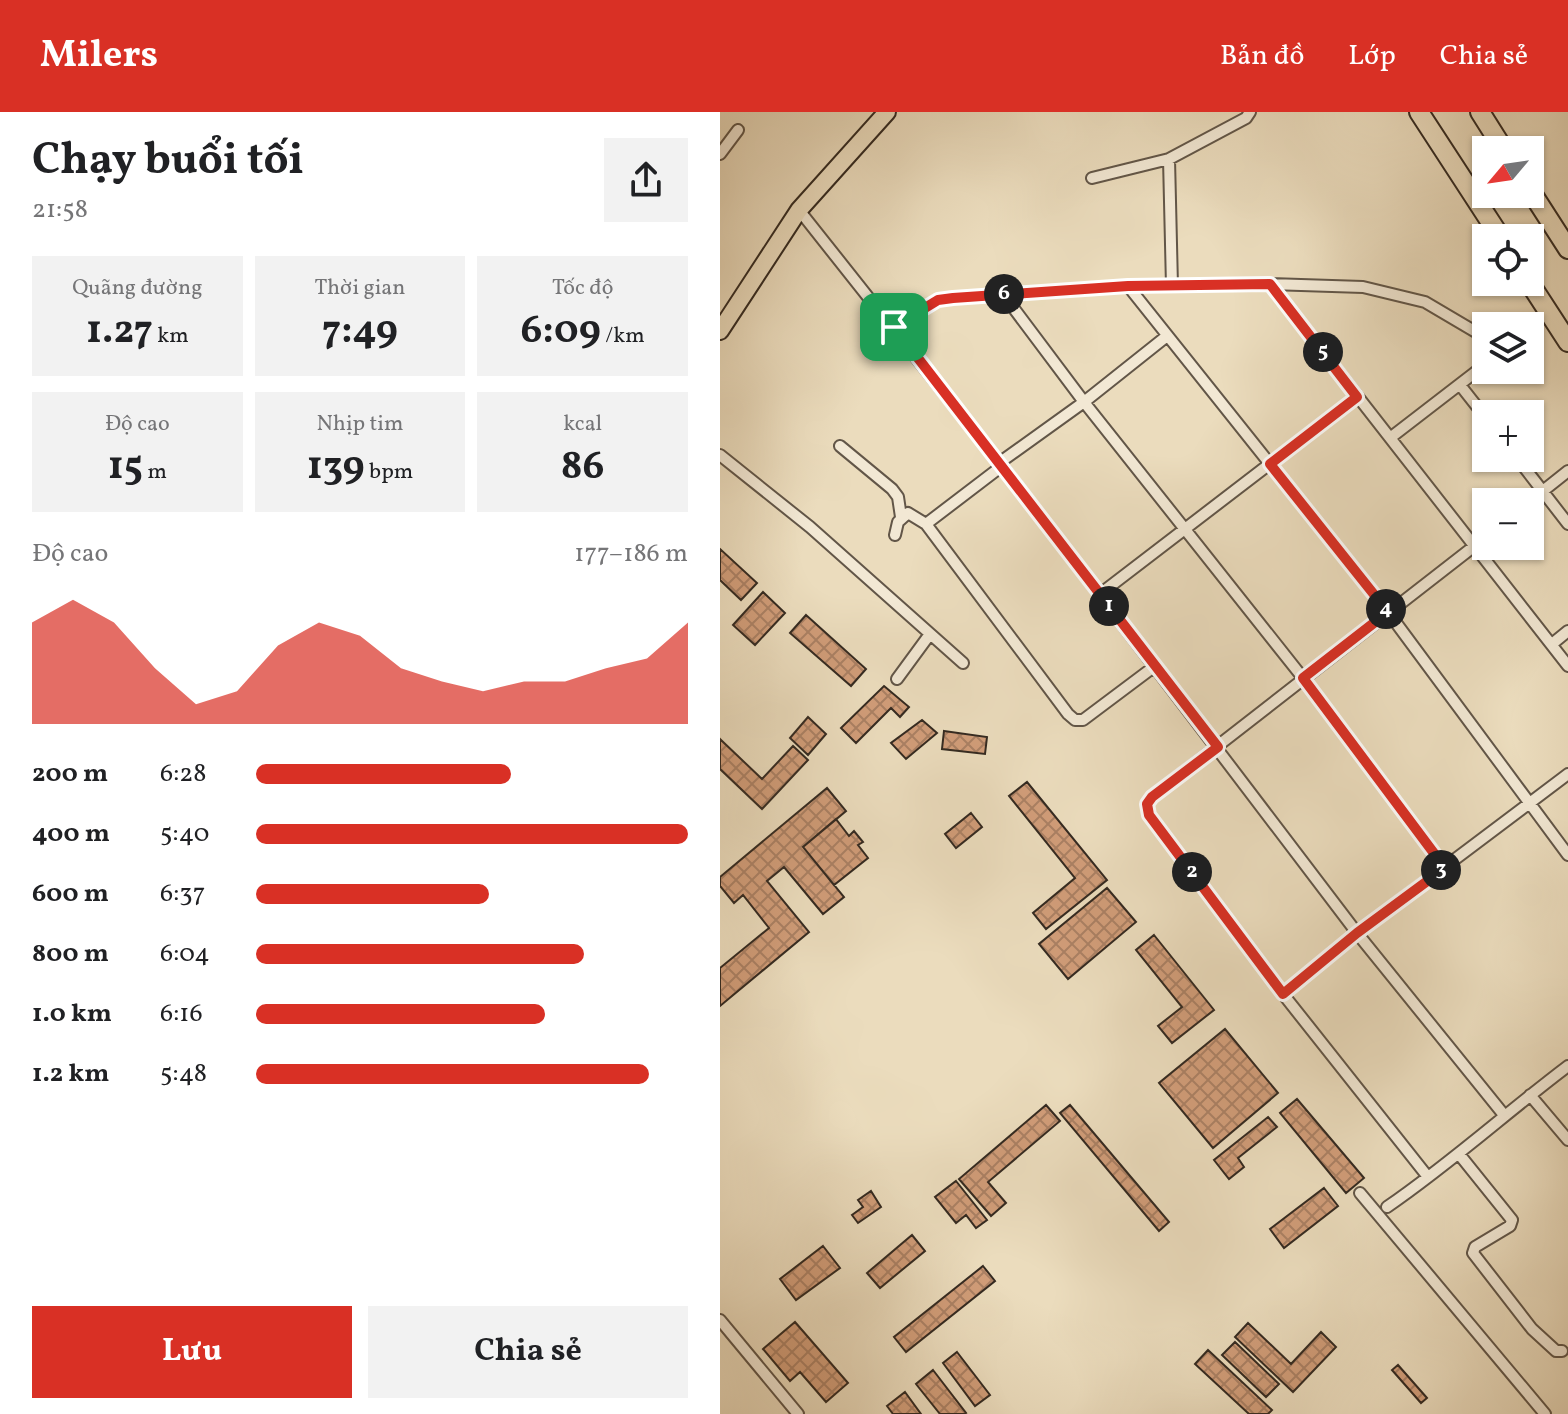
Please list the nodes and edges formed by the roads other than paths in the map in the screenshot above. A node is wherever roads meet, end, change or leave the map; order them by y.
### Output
1 (887, 112) edge
2 (1250, 112) edge
3 (1419, 112) edge
4 (1480, 112) edge
5 (738, 130) dead end
6 (1495, 136) edge
7 (720, 154) edge
8 (1169, 159) junction
9 (1092, 178) dead end
10 (1542, 208) edge
11 (799, 210) junction
12 (1492, 224) edge
13 (1568, 249) edge
14 (1270, 284) junction
15 (1128, 286) junction
16 (1172, 286) junction
17 (1003, 294) junction
18 (1538, 296) edge
19 (1548, 311) junction
20 (1544, 315) edge
21 (894, 327) junction
22 (1472, 330) edge
23 (720, 331) edge
24 (1167, 336) junction
25 (1568, 342) edge
26 (1472, 375) edge
27 (1460, 385) junction
28 (1357, 397) junction
29 (1472, 400) edge
30 (1084, 402) junction
31 (1390, 438) junction
32 (840, 446) dead end
33 (720, 455) edge
34 (1000, 464) junction
35 (1270, 464) junction
36 (1568, 471) edge
37 (1528, 472) edge
38 (1541, 488) edge
39 (1544, 490) edge
40 (1544, 492) edge
41 (901, 517) junction
42 (926, 524) junction
43 (1568, 524) edge
44 (1186, 529) junction
45 (895, 535) dead end
46 (1472, 542) edge
47 (1472, 548) edge
48 (1486, 560) edge
49 (1100, 594) junction
50 (1388, 612) junction
51 (1568, 631) edge
52 (930, 634) junction
53 (1552, 644) junction
54 (963, 663) dead end
55 (1155, 666) junction
56 (1568, 666) edge
57 (1303, 678) junction
58 (897, 679) dead end
59 (1218, 747) junction
60 (1568, 774) edge
61 (1528, 804) junction
62 (1568, 855) edge
63 (1445, 868) junction
64 (1357, 933) junction
65 (1283, 994) junction
66 (1568, 1066) edge
67 (1530, 1095) junction
68 (1504, 1115) junction
69 (1568, 1140) edge
70 (1459, 1154) junction
71 (1428, 1177) junction
72 (1360, 1193) dead end
73 (1387, 1207) dead end
74 (720, 1320) edge
75 (1562, 1351) dead end
76 (798, 1414) edge
77 (1545, 1414) edge

1 - 11 main road
2 - 8 street
3 - 12 highway
4 - 6 highway
5 - 7 street
8 - 9 street
8 - 16 street
10 - 13 highway
11 - 21 street
11 - 23 main road
14 - 16 street
14 - 22 street
14 - 28 street
15 - 16 street
15 - 17 street
15 - 24 street
17 - 21 street
17 - 30 street
18 - 19 highway
19 - 20 street
19 - 25 highway
21 - 34 street
24 - 30 street
24 - 35 street
26 - 27 street
27 - 29 street
27 - 31 street
28 - 31 street
28 - 35 street
30 - 34 street
30 - 44 street
31 - 46 street
32 - 41 street
33 - 52 street
34 - 42 street
34 - 49 street
35 - 44 street
35 - 50 street
36 - 39 street
37 - 38 street
40 - 43 street
41 - 42 street
41 - 45 street
42 - 55 street
44 - 49 street
44 - 57 street
47 - 50 street
48 - 53 street
49 - 55 street
50 - 57 street
50 - 61 street
51 - 53 street
52 - 54 street
52 - 58 street
53 - 56 street
55 - 59 street
57 - 59 street
57 - 63 street
59 - 64 street
59 - 65 street
60 - 61 street
61 - 62 street
61 - 63 street
63 - 64 street
64 - 65 street
64 - 68 street
65 - 71 street
66 - 67 street
67 - 68 street
67 - 69 street
68 - 70 street
70 - 71 street
70 - 75 street
71 - 73 street
72 - 77 street
74 - 76 street

